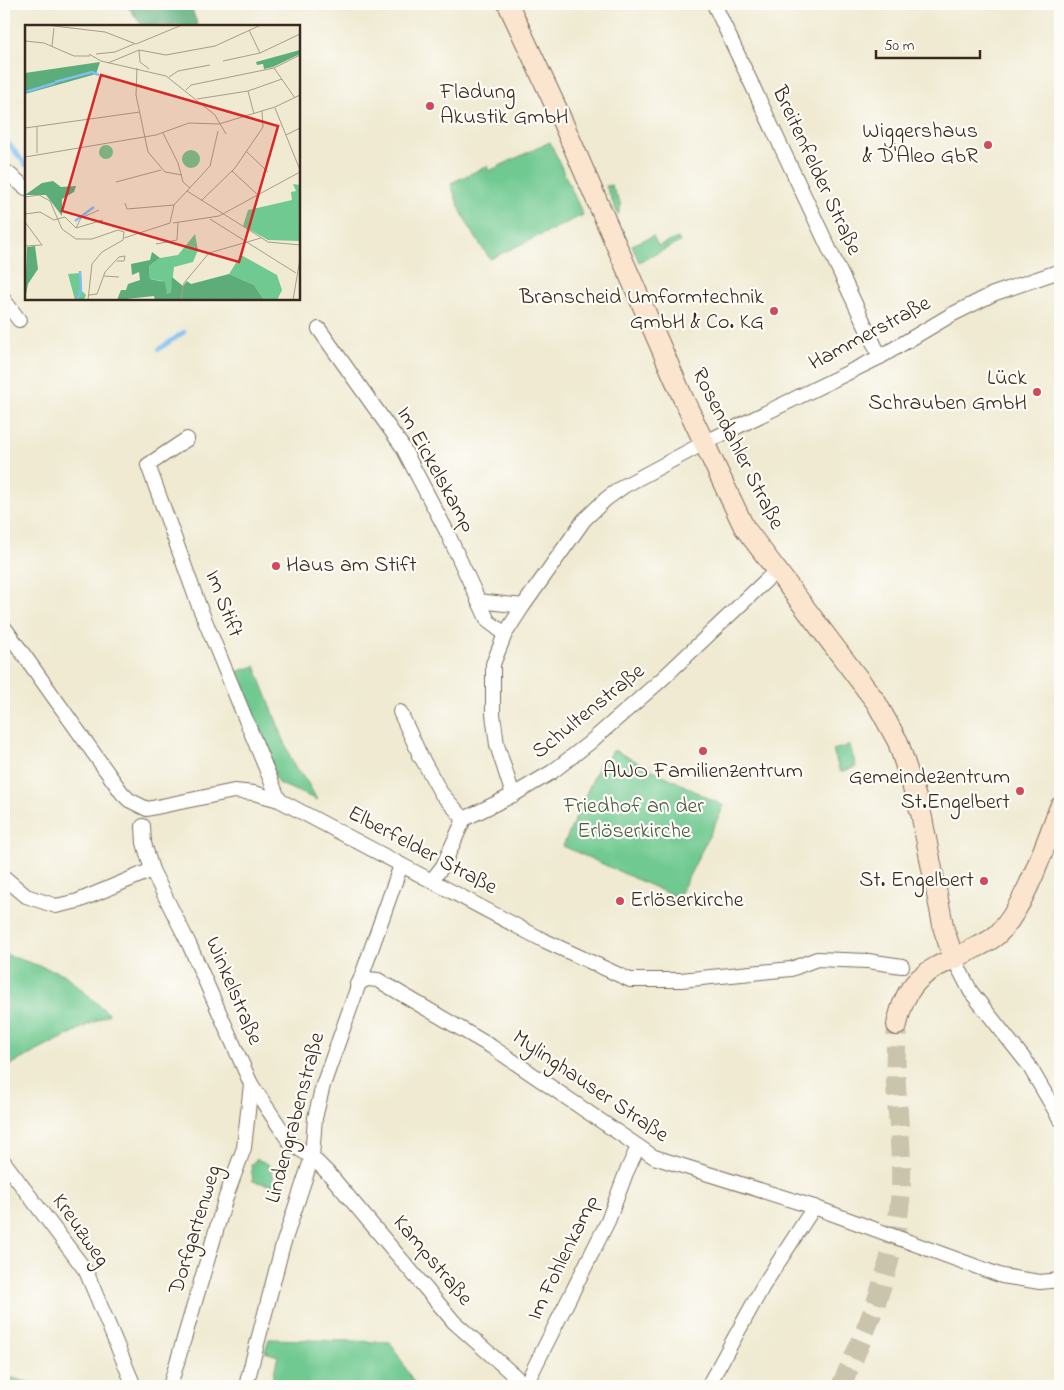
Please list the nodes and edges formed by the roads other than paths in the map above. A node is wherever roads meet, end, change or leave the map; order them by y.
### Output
1 (508, 4) edge
2 (714, 4) edge
3 (4, 170) edge
4 (25, 187) edge
5 (1060, 270) edge
6 (4, 300) edge
7 (19, 320) dead end
8 (319, 329) dead end
9 (880, 356) junction
10 (187, 439) dead end
11 (704, 443) junction
12 (777, 570) junction
13 (478, 601) junction
14 (523, 606) junction
15 (4, 627) edge
16 (505, 634) junction
17 (400, 712) dead end
18 (513, 795) junction
19 (279, 800) junction
20 (1060, 807) edge
21 (464, 819) junction
22 (143, 826) dead end
23 (401, 864) junction
24 (152, 870) junction
25 (4, 876) edge
26 (432, 880) junction
27 (954, 959) junction
28 (902, 966) dead end
29 (357, 984) junction
30 (897, 1025) tunnel mouth
31 (251, 1084) junction
32 (1060, 1119) edge
33 (638, 1147) junction
34 (312, 1158) junction
35 (4, 1162) edge
36 (814, 1207) junction
37 (1060, 1280) edge
38 (134, 1386) edge
39 (170, 1386) edge
40 (246, 1386) edge
41 (526, 1386) edge
42 (708, 1386) edge

1 - 11 main road, Rosendahler Straße
2 - 9 street, Breitenfelder Straße
3 - 4 street
5 - 9 street, Hammerstraße
6 - 7 street
8 - 13 street, Im Eickelskamp
9 - 11 street, Hammerstraße
10 - 19 street, Im Stift
11 - 12 main road, Rosendahler Straße
11 - 14 street
12 - 18 street, Schultenstraße
12 - 27 main road, Rosendahler Straße
13 - 14 street
13 - 16 street, Im Eickelskamp
14 - 16 street
15 - 19 street, Elberfelder Straße
16 - 18 street
17 - 21 street
18 - 21 street, Schultenstraße
19 - 23 street, Elberfelder Straße
20 - 27 main road
21 - 26 street
22 - 24 street, Winkelstraße
23 - 26 street, Elberfelder Straße
23 - 29 street, Lindengrabenstraße
24 - 25 street
24 - 31 street, Winkelstraße
26 - 28 street, Elberfelder Straße
27 - 30 main road
27 - 32 street
29 - 33 street, Mylinghauser Straße
29 - 34 street, Lindengrabenstraße
31 - 34 street, Winkelstraße
31 - 39 street, Dorfgartenweg
33 - 36 street, Mylinghauser Straße
33 - 41 street, Im Fohlenkamp
34 - 40 street, Lindengrabenstraße
34 - 41 street, Kampstraße
35 - 38 street, Kreuzweg
36 - 37 street, Mylinghauser Straße
36 - 42 street

